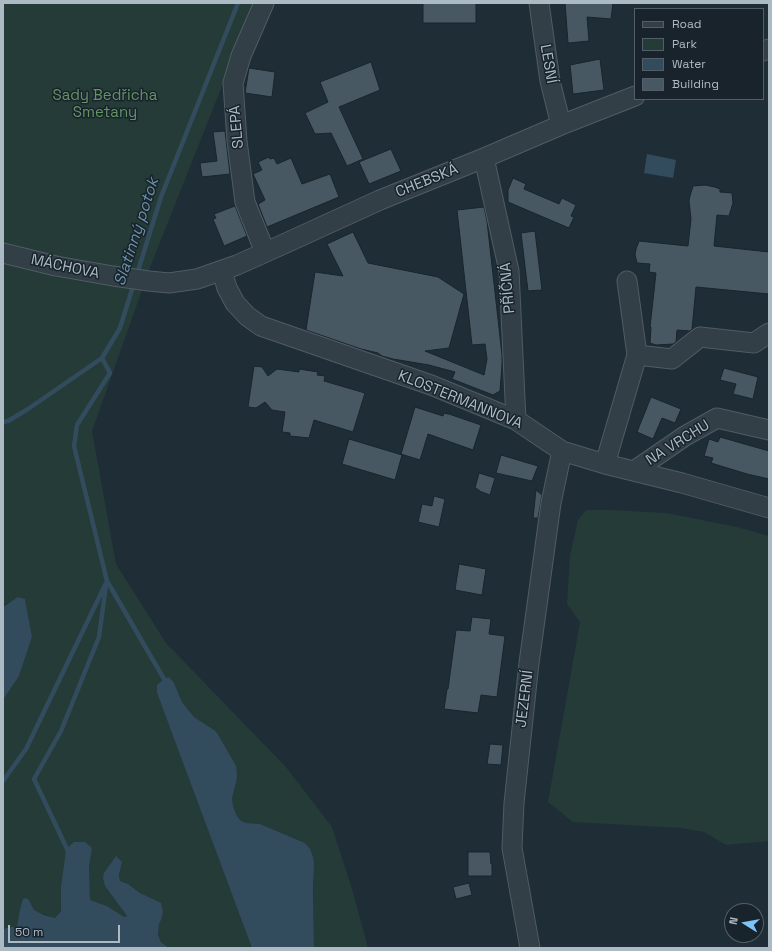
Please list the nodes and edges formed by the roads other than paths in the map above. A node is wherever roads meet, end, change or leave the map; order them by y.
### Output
1 (264, 3) edge
2 (539, 3) edge
3 (634, 96) edge
4 (561, 125) junction
5 (484, 158) junction
6 (265, 252) junction
7 (3, 253) edge
8 (222, 271) junction
9 (627, 281) dead end
10 (769, 333) edge
11 (637, 355) junction
12 (516, 420) junction
13 (769, 430) edge
14 (562, 451) junction
15 (605, 464) junction
16 (634, 471) junction
17 (769, 508) edge
18 (530, 948) edge

1 - 6 street, SLEPÁ
2 - 4 street, LESNÍ
3 - 4 street, CHEBSKÁ
4 - 5 street, CHEBSKÁ
5 - 6 street, CHEBSKÁ
5 - 12 street, PŘÍČNÁ
6 - 8 street, CHEBSKÁ
7 - 8 street, MÁCHOVA
8 - 12 street, KLOSTERMANNOVA
9 - 11 street
10 - 11 street
11 - 15 street
12 - 14 street, KLOSTERMANNOVA
13 - 16 street, NA VRCHU
14 - 15 street, KLOSTERMANNOVA
14 - 18 street, JEZERNÍ
15 - 16 street, KLOSTERMANNOVA
16 - 17 street, KLOSTERMANNOVA

